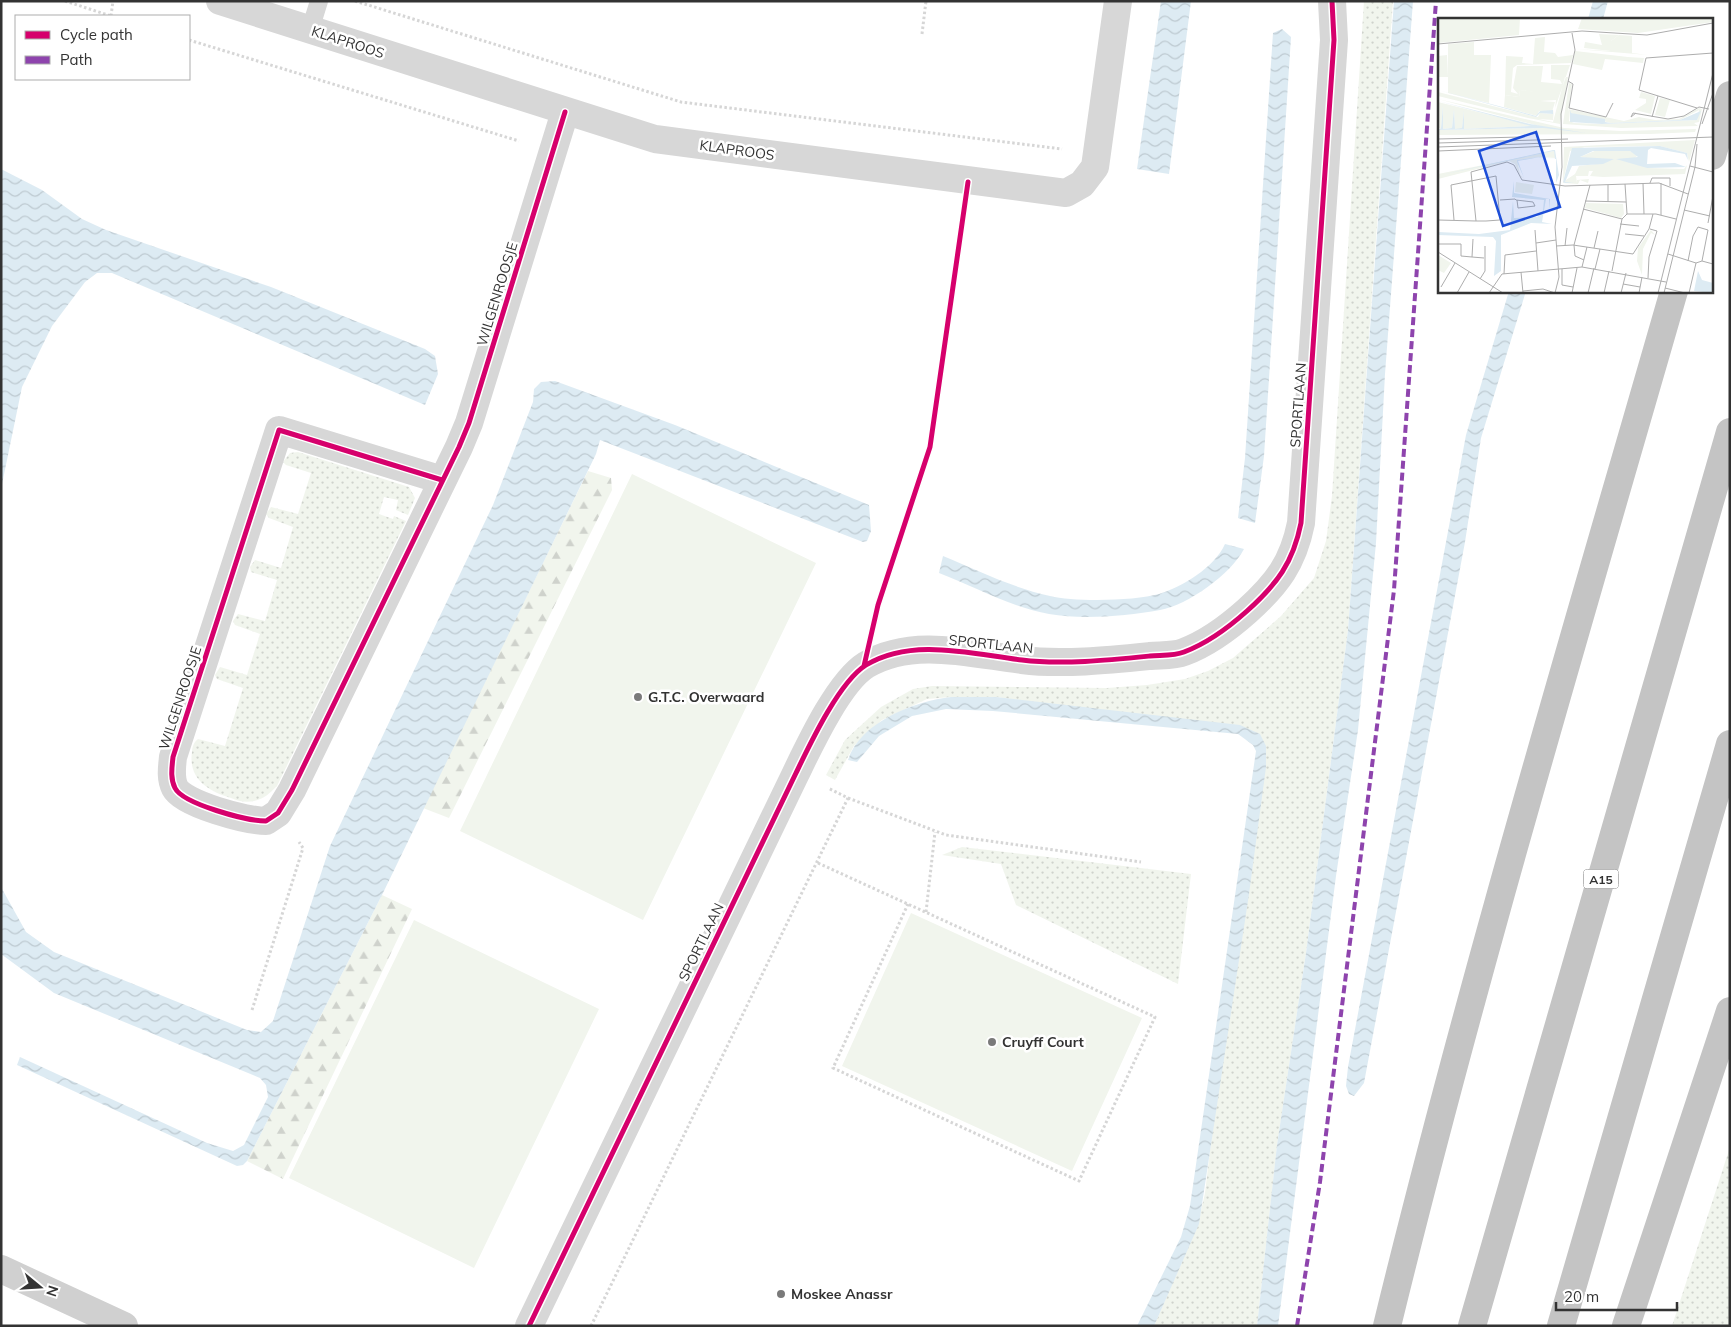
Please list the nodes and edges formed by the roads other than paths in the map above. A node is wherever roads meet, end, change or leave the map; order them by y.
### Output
1 (220, 1) edge
2 (319, 1) edge
3 (1118, 1) edge
4 (1332, 1) edge
5 (310, 30) junction
6 (1730, 95) edge
7 (565, 112) junction
8 (1714, 149) edge
9 (1674, 292) edge
10 (1730, 432) edge
11 (442, 480) junction
12 (1730, 744) edge
13 (1730, 1011) edge
14 (1, 1269) edge
15 (124, 1326) edge
16 (529, 1326) edge
17 (1387, 1326) edge
18 (1472, 1326) edge
19 (1561, 1326) edge
20 (1626, 1326) edge

1 - 5 street, KLAPROOS
2 - 5 lane
3 - 7 street, KLAPROOS
4 - 16 street, SPORTLAAN
5 - 7 street, KLAPROOS
6 - 8 highway
7 - 11 street, WILGENROOSJE
9 - 17 highway
10 - 18 highway, A15
11 - 11 street, WILGENROOSJE
12 - 19 highway
13 - 20 highway
14 - 15 street

